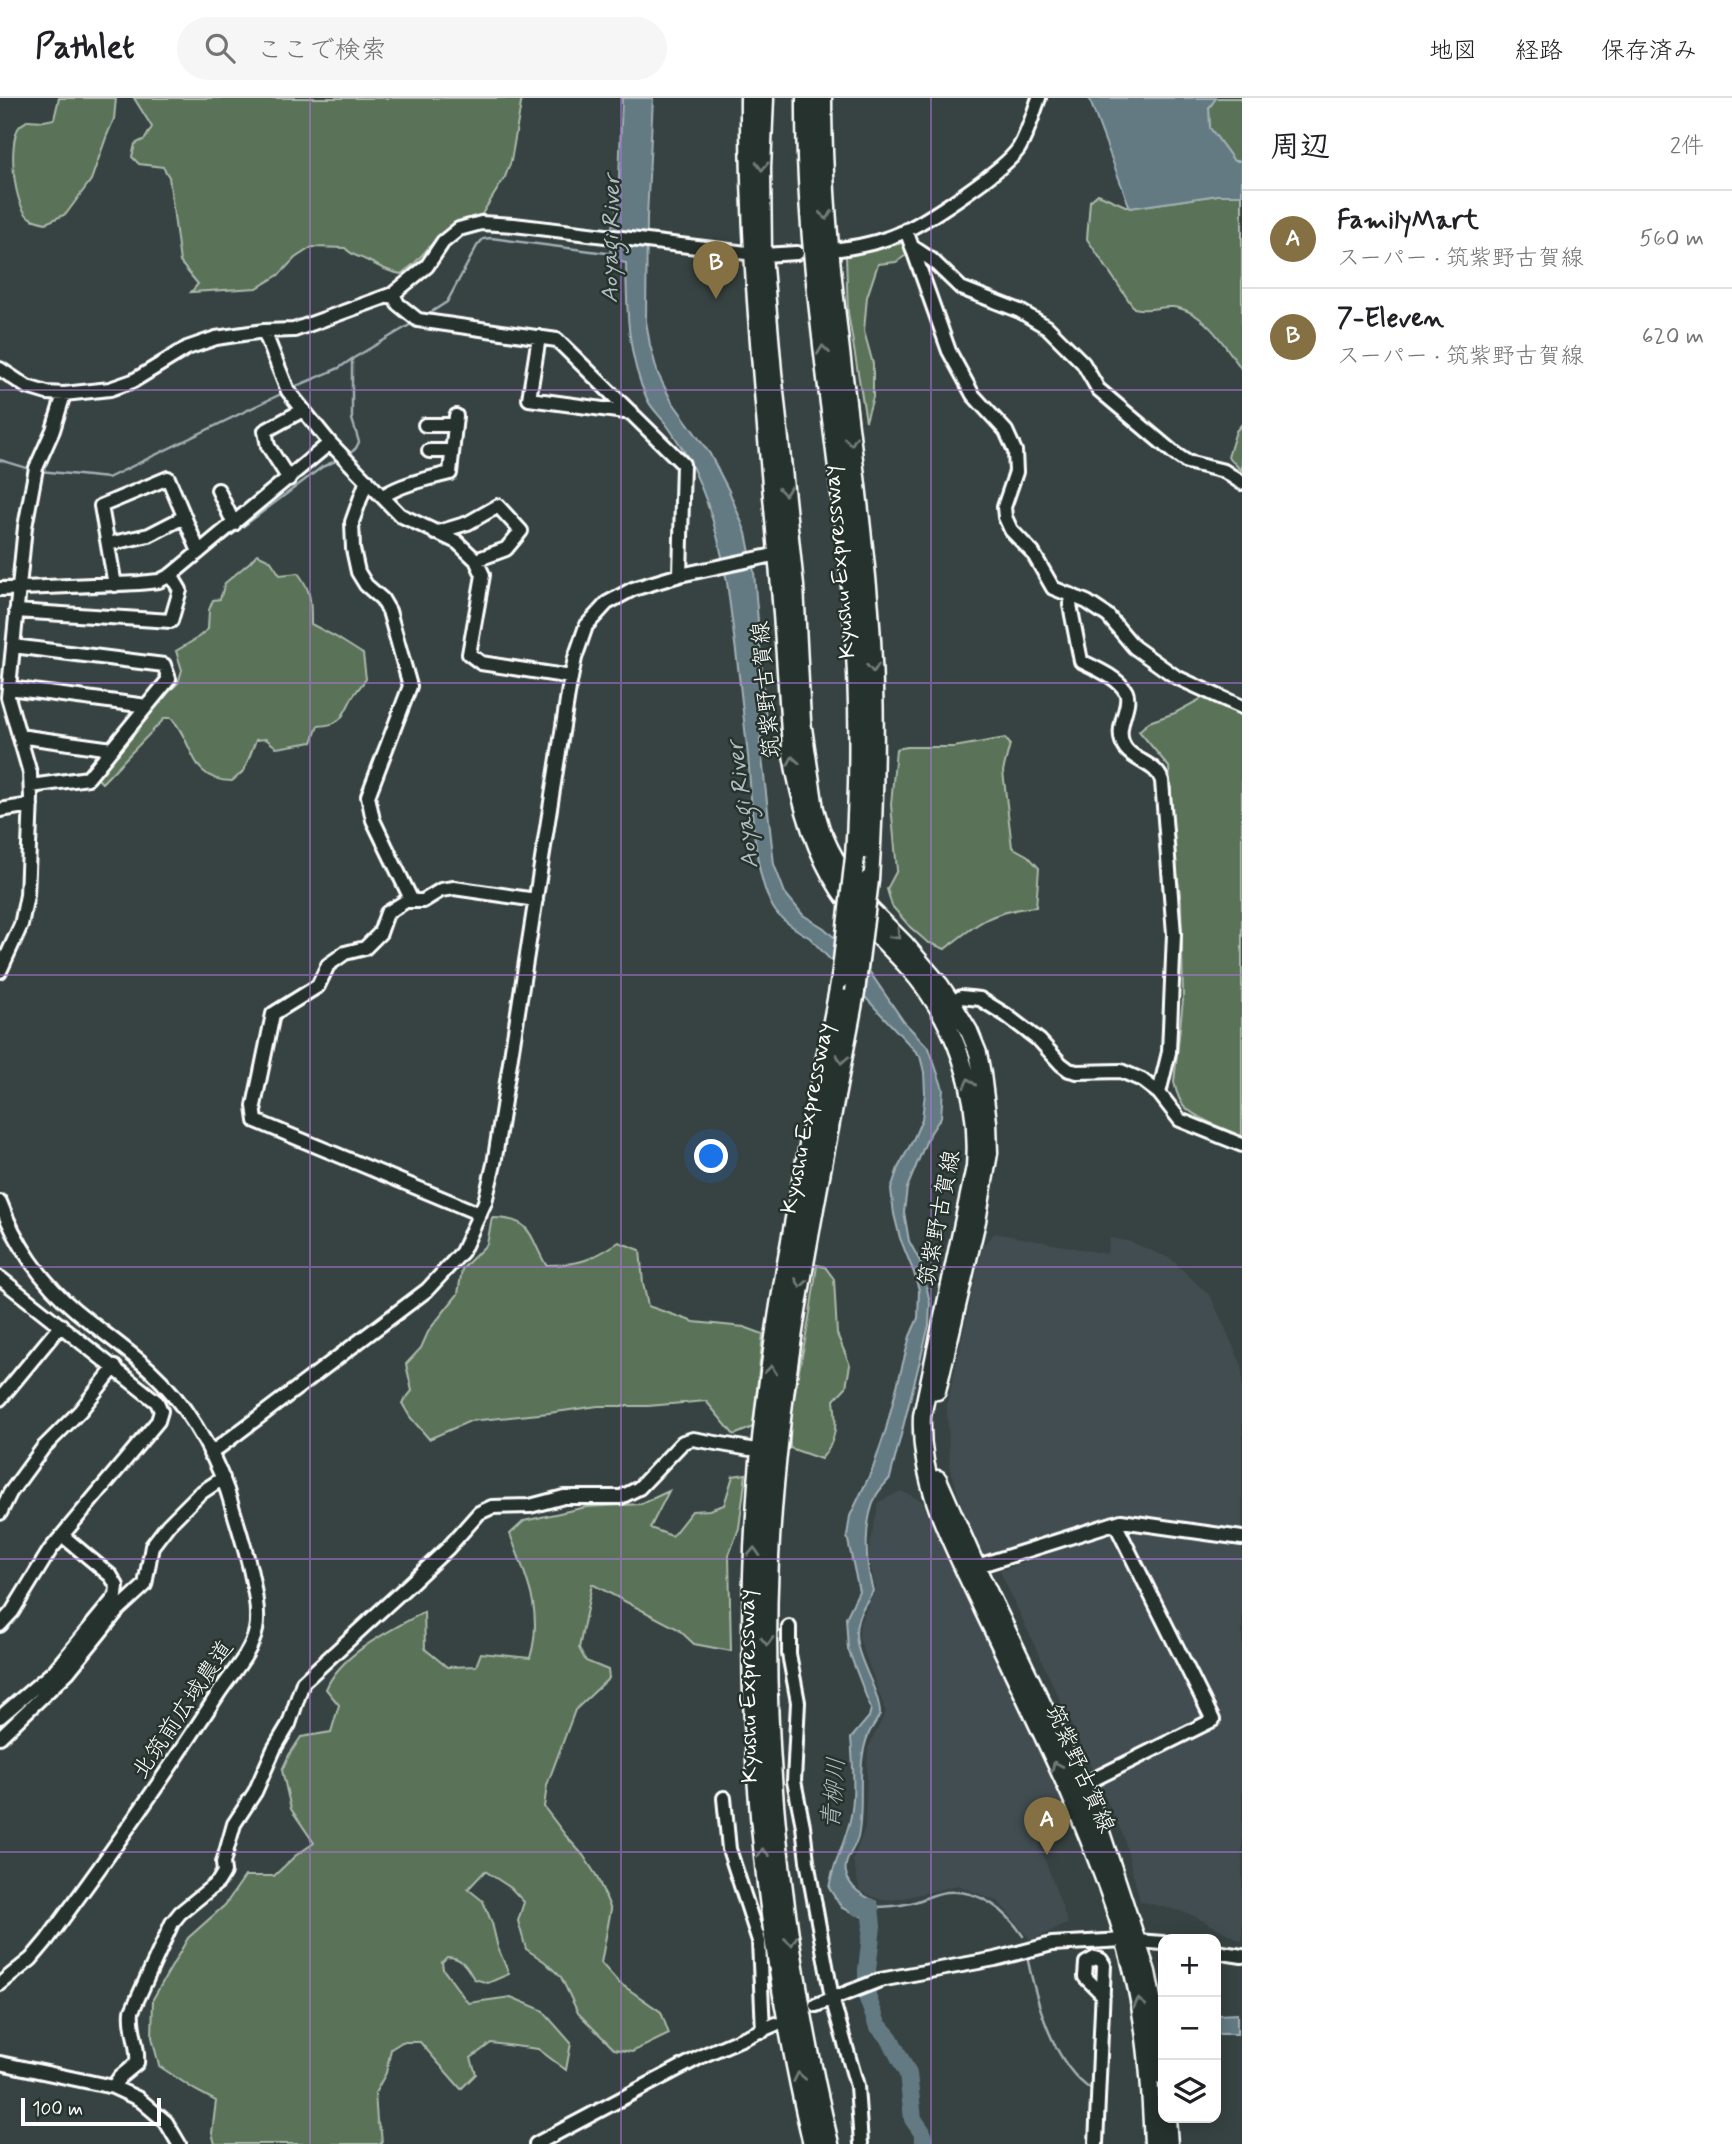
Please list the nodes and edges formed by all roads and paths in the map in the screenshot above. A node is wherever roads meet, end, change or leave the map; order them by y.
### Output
1 (749, 98) edge
2 (765, 98) edge
3 (806, 98) edge
4 (822, 98) edge
5 (1039, 98) edge
6 (906, 230) junction
7 (914, 248) junction
8 (840, 249) dead end
9 (797, 253) dead end
10 (757, 254) junction
11 (393, 294) junction
12 (264, 331) junction
13 (539, 337) junction
14 (0, 369) edge
15 (64, 394) junction
16 (303, 410) junction
17 (632, 413) junction
18 (425, 425) dead end
19 (330, 443) junction
20 (452, 451) junction
21 (429, 452) dead end
22 (289, 479) junction
23 (367, 480) junction
24 (1242, 483) edge
25 (218, 490) dead end
26 (383, 496) junction
27 (184, 517) junction
28 (234, 524) junction
29 (435, 533) junction
30 (108, 544) junction
31 (199, 552) junction
32 (785, 553) junction
33 (476, 560) junction
34 (171, 575) junction
35 (680, 575) junction
36 (115, 584) junction
37 (0, 589) edge
38 (19, 589) junction
39 (1071, 595) junction
40 (16, 611) junction
41 (13, 646) junction
42 (571, 677) junction
43 (6, 682) edge
44 (147, 706) junction
45 (1242, 707) edge
46 (19, 736) junction
47 (112, 749) junction
48 (31, 786) junction
49 (31, 806) junction
50 (0, 810) edge
51 (536, 900) junction
52 (412, 901) junction
53 (0, 971) edge
54 (952, 1003) junction
55 (1159, 1093) junction
56 (1242, 1145) edge
57 (0, 1202) edge
58 (480, 1214) junction
59 (2, 1285) edge
60 (61, 1325) junction
61 (115, 1367) junction
62 (0, 1399) edge
63 (764, 1442) junction
64 (210, 1454) junction
65 (767, 1474) junction
66 (223, 1478) junction
67 (0, 1513) edge
68 (1115, 1523) junction
69 (63, 1536) junction
70 (1242, 1538) edge
71 (970, 1569) junction
72 (0, 1625) edge
73 (789, 1627) dead end
74 (0, 1717) edge
75 (0, 1737) edge
76 (1076, 1788) junction
77 (724, 1798) dead end
78 (1131, 1940) junction
79 (1158, 1943) edge
80 (1221, 1953) edge
81 (1242, 1956) edge
82 (0, 1984) edge
83 (1102, 1995) dead end
84 (832, 1998) junction
85 (816, 2005) dead end
86 (776, 2024) dead end
87 (763, 2031) junction
88 (1161, 2060) edge
89 (0, 2063) edge
90 (113, 2087) junction
91 (1167, 2123) edge
92 (179, 2144) edge
93 (536, 2144) edge
94 (813, 2144) edge
95 (829, 2144) edge
96 (861, 2144) edge
97 (1096, 2144) edge
98 (1153, 2144) edge
99 (1169, 2144) edge

1 - 10 main road, 筑紫野古賀線
2 -> 10 main road, 筑紫野古賀線
63 -> 3 highway, Kyushu Expressway, bridge
4 -> 63 highway, Kyushu Expressway, bridge
5 - 6 street
6 - 7 street
6 - 8 street
7 - 24 street
7 - 39 street
9 - 10 street
10 - 11 street
10 - 32 main road, 筑紫野古賀線
11 - 12 street
11 - 13 street
12 - 15 street
12 - 16 street
13 - 17 street
13 - 17 street
14 - 15 street
15 - 38 street
16 - 19 street
16 - 22 street
17 - 35 street
18 - 20 street
19 - 22 street
19 - 23 street
20 - 21 street
20 - 26 street
22 - 28 street
23 - 26 street
23 - 52 street
25 - 28 street
26 - 29 street
27 - 30 street
27 - 30 street
27 - 31 street
28 - 31 street
29 - 33 street
29 - 33 street
30 - 36 street
31 - 34 street
32 - 35 street
32 -> 54 main road, 筑紫野古賀線
71 -> 32 main road, 筑紫野古賀線
33 - 42 street
34 - 36 street
34 - 40 street
35 - 42 street
36 - 38 street
37 - 38 street
38 - 40 street
39 - 45 street
39 - 55 street
40 - 41 street
41 - 43 street
41 - 44 street
42 - 51 street
43 - 44 street
43 - 46 street
44 - 47 street
46 - 47 street
46 - 48 street
47 - 48 street
48 - 49 street
49 - 50 street
49 - 53 street
51 - 52 street
51 - 58 street
52 - 58 street
54 - 55 street
54 - 71 main road, 筑紫野古賀線
55 - 56 street
57 - 64 street, 北筑前広域農道
58 - 64 street
59 - 60 street
60 - 61 street
60 - 62 street
61 - 67 street
61 - 69 street
63 - 65 highway, Kyushu Expressway
63 - 90 street
64 - 66 street, 北筑前広域農道
94 -> 65 highway, Kyushu Expressway
65 -> 95 highway, Kyushu Expressway
66 - 75 street
66 - 82 street, 北筑前広域農道
68 - 70 street
68 - 71 street
68 - 76 street
69 - 72 street
69 - 74 street
71 - 76 main road, 筑紫野古賀線
73 - 84 street
76 - 78 main road, 筑紫野古賀線
77 - 87 street
78 - 79 street
78 - 84 street
78 - 88 main road, 筑紫野古賀線
98 -> 78 main road, 筑紫野古賀線
80 - 81 street
83 - 97 street
84 - 85 street
84 - 96 street
86 - 87 street
87 - 93 street
89 - 90 street
90 - 92 street
91 - 99 main road

